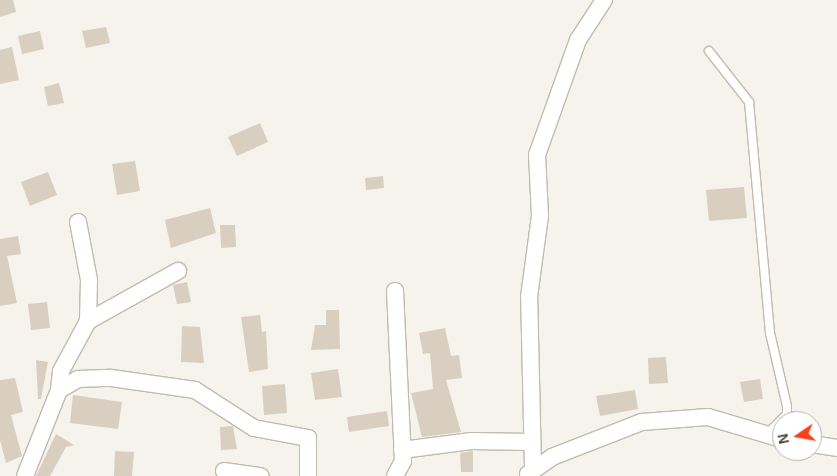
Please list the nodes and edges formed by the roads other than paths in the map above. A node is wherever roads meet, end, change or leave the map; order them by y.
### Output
1 (604, 0) edge
2 (709, 50) dead end
3 (78, 222) dead end
4 (178, 271) dead end
5 (395, 291) dead end
6 (88, 321) junction
7 (59, 390) junction
8 (766, 436) junction
9 (772, 437) edge
10 (531, 442) junction
11 (822, 446) edge
12 (837, 448) edge
13 (402, 450) junction
14 (224, 472) dead end
15 (530, 472) edge
16 (25, 476) edge
17 (261, 476) edge
18 (308, 476) edge
19 (396, 476) edge

1 - 10 street
2 - 8 lane
3 - 6 street
4 - 6 street
5 - 13 street
6 - 7 street
7 - 16 street
7 - 18 street
8 - 9 street
8 - 15 street
10 - 13 street
10 - 15 street
11 - 12 street
13 - 19 street
14 - 17 street

